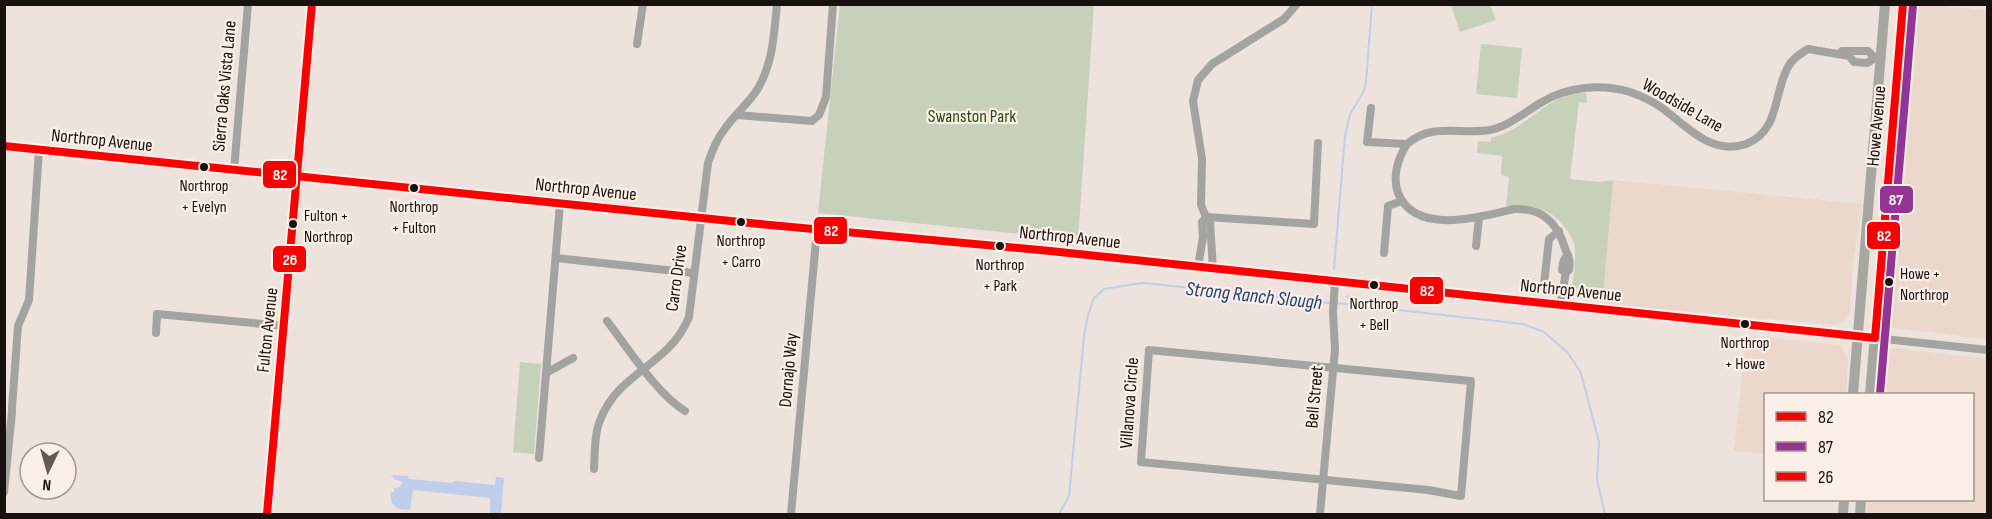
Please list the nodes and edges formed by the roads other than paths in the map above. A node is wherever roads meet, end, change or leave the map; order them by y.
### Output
1 (248, 4) edge
2 (312, 4) edge
3 (643, 4) edge
4 (777, 4) edge
5 (832, 4) edge
6 (1297, 4) edge
7 (1885, 4) edge
8 (1903, 4) edge
9 (637, 44) dead end
10 (1878, 58) junction
11 (1371, 108) dead end
12 (737, 115) junction
13 (1893, 126) junction
14 (1318, 143) dead end
15 (1407, 144) junction
16 (4, 146) edge
17 (39, 150) junction
18 (234, 170) junction
19 (298, 176) junction
20 (1402, 201) junction
21 (560, 203) junction
22 (1206, 217) junction
23 (1479, 217) junction
24 (700, 218) junction
25 (817, 229) junction
26 (1559, 231) junction
27 (1207, 238) junction
28 (1476, 246) dead end
29 (1384, 253) dead end
30 (556, 258) junction
31 (1198, 267) junction
32 (1213, 269) junction
33 (694, 273) junction
34 (1335, 282) junction
35 (1544, 284) dead end
36 (1560, 306) junction
37 (607, 321) dead end
38 (284, 326) junction
39 (156, 333) dead end
40 (1859, 336) junction
41 (1875, 338) junction
42 (1988, 350) edge
43 (573, 358) dead end
44 (1334, 368) junction
45 (644, 369) junction
46 (546, 373) junction
47 (1853, 393) edge
48 (1870, 393) edge
49 (685, 411) dead end
50 (539, 458) dead end
51 (594, 469) dead end
52 (1323, 480) junction
53 (4, 492) edge
54 (267, 514) edge
55 (791, 514) edge
56 (1320, 514) edge

1 - 18 street, Sierra Oaks Vista Lane
2 - 19 main road, Fulton Avenue
3 - 9 street
4 - 12 street, Carro Drive
5 - 12 street
6 - 22 street
7 - 10 main road, Howe Avenue
8 - 13 main road, Howe Avenue
10 - 13 main road
10 - 15 street, Woodside Lane
10 - 40 main road, Howe Avenue
11 - 15 street, Woodside Lane
12 - 24 street, Carro Drive
13 - 41 main road, Howe Avenue
14 - 22 street
15 - 20 street
16 - 17 street, Northrop Avenue
17 - 18 street, Northrop Avenue
17 - 53 street
18 - 19 street, Northrop Avenue
19 - 21 street, Northrop Avenue
19 - 38 main road, Fulton Avenue
20 - 23 street
20 - 29 street
21 - 24 street, Northrop Avenue
21 - 30 street
22 - 27 street
23 - 26 street
23 - 28 street
24 - 25 street, Northrop Avenue
24 - 33 street, Carro Drive
25 - 31 street, Northrop Avenue
25 - 55 street, Dornajo Way
26 - 35 street
26 - 36 street
27 - 31 street
27 - 32 street
30 - 33 street
30 - 46 street
31 - 32 street, Northrop Avenue
32 - 34 street, Northrop Avenue
33 - 45 street, Carro Drive
34 - 36 street, Northrop Avenue
34 - 44 street, Bell Street
36 - 40 street, Northrop Avenue
37 - 45 street
38 - 39 street
38 - 54 main road, Fulton Avenue
40 - 41 street, Northrop Avenue
40 - 47 main road, Howe Avenue
41 - 42 street, Northrop Avenue
41 - 48 main road, Howe Avenue
43 - 46 street
44 - 52 street, Bell Street
44 - 52 street
44 - 52 street, Villanova Circle
45 - 49 street
45 - 51 street, Carro Drive
46 - 50 street
52 - 56 street, Bell Street

